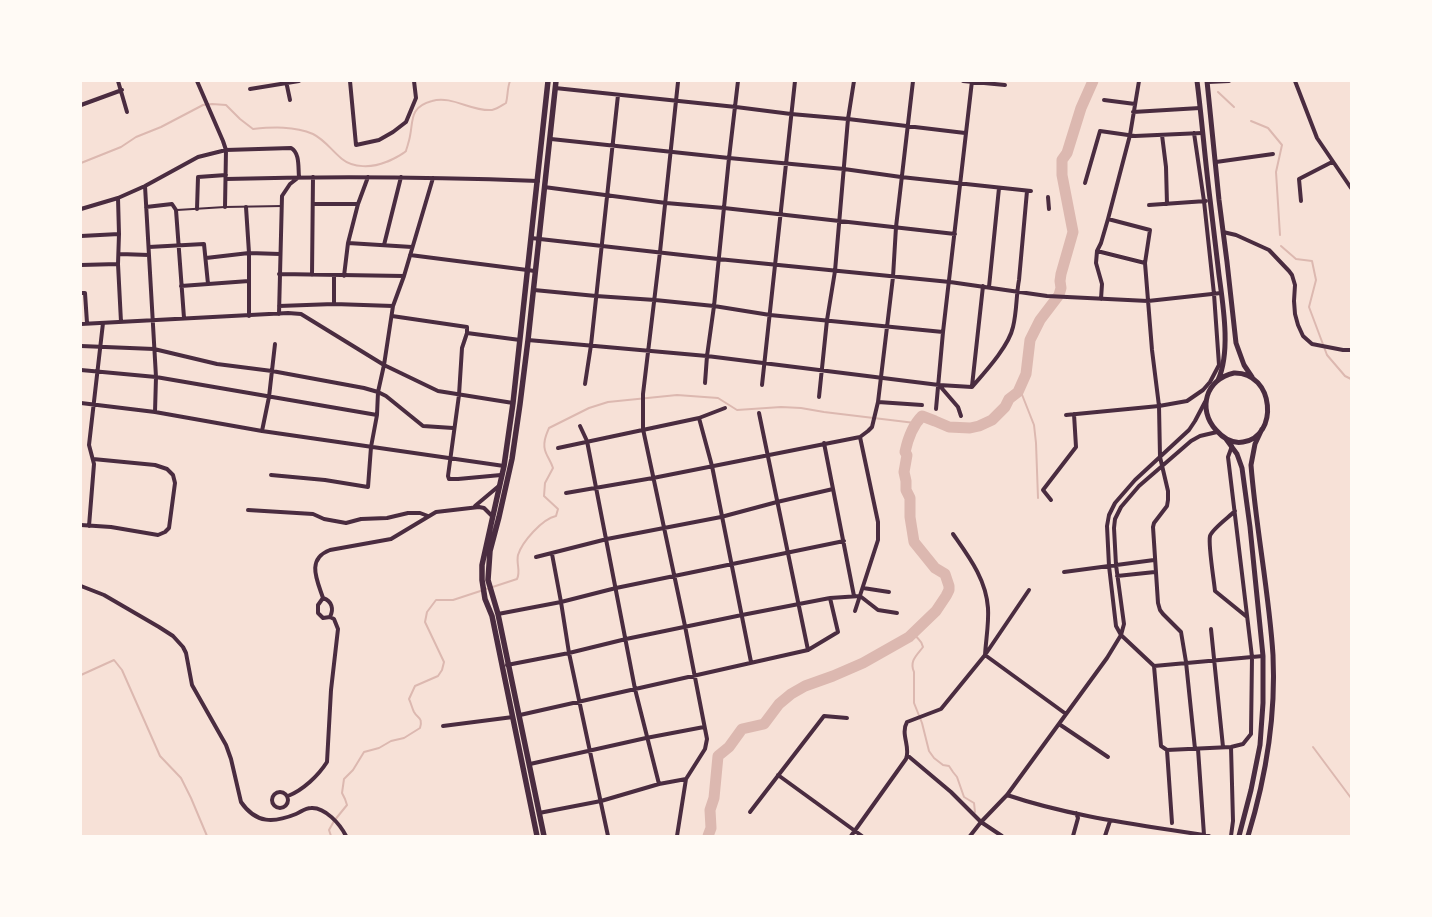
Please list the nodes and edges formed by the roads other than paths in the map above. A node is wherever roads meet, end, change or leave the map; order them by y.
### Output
1 (118, 81) edge
2 (197, 81) edge
3 (299, 81) edge
4 (350, 81) edge
5 (414, 81) edge
6 (548, 81) edge
7 (738, 81) edge
8 (795, 81) edge
9 (854, 81) edge
10 (912, 81) edge
11 (963, 81) edge
12 (1139, 81) edge
13 (1197, 81) edge
14 (1229, 81) edge
15 (1295, 81) edge
16 (287, 82) edge
17 (678, 82) edge
18 (972, 82) edge
19 (1208, 82) edge
20 (556, 85) edge
21 (1005, 85) dead end
22 (250, 89) dead end
23 (122, 90) junction
24 (618, 95) junction
25 (290, 100) dead end
26 (1104, 100) dead end
27 (676, 101) junction
28 (1135, 104) junction
29 (81, 105) edge
30 (736, 107) junction
31 (1200, 108) junction
32 (128, 112) dead end
33 (1134, 112) junction
34 (791, 114) junction
35 (848, 119) junction
36 (907, 127) junction
37 (965, 133) junction
38 (1194, 133) junction
39 (1202, 133) junction
40 (1162, 135) junction
41 (1130, 136) junction
42 (551, 139) junction
43 (612, 144) junction
44 (226, 150) junction
45 (671, 152) junction
46 (1273, 154) dead end
47 (729, 158) junction
48 (1216, 162) junction
49 (1332, 162) junction
50 (785, 163) junction
51 (844, 169) junction
52 (226, 177) junction
53 (299, 177) junction
54 (313, 177) junction
55 (368, 177) junction
56 (901, 177) junction
57 (401, 178) junction
58 (433, 178) junction
59 (538, 181) junction
60 (960, 183) junction
61 (1085, 183) dead end
62 (145, 186) junction
63 (544, 187) junction
64 (999, 188) junction
65 (1351, 188) edge
66 (607, 196) junction
67 (1048, 197) dead end
68 (118, 198) junction
69 (1210, 200) junction
70 (1204, 201) junction
71 (1302, 201) dead end
72 (666, 203) junction
73 (313, 204) junction
74 (358, 204) junction
75 (1167, 204) junction
76 (1149, 205) dead end
77 (282, 206) junction
78 (146, 207) junction
79 (225, 207) junction
80 (246, 207) junction
81 (724, 208) junction
82 (81, 209) edge
83 (197, 209) junction
84 (1049, 209) dead end
85 (176, 210) junction
86 (780, 215) junction
87 (1108, 219) junction
88 (838, 222) junction
89 (896, 227) junction
90 (1223, 232) junction
91 (119, 234) junction
92 (955, 234) junction
93 (81, 236) edge
94 (535, 238) junction
95 (348, 243) junction
96 (179, 245) junction
97 (384, 245) junction
98 (602, 246) junction
99 (149, 247) junction
100 (412, 247) junction
101 (1097, 251) junction
102 (660, 252) junction
103 (249, 253) junction
104 (120, 254) junction
105 (280, 254) junction
106 (149, 255) junction
107 (410, 255) junction
108 (206, 258) junction
109 (718, 259) junction
110 (1145, 263) junction
111 (118, 264) junction
112 (81, 265) edge
113 (775, 265) junction
114 (527, 270) junction
115 (536, 271) junction
116 (834, 271) junction
117 (279, 274) junction
118 (312, 275) junction
119 (334, 276) junction
120 (344, 276) junction
121 (404, 276) junction
122 (893, 276) junction
123 (249, 281) junction
124 (950, 282) junction
125 (208, 284) junction
126 (182, 286) junction
127 (983, 286) junction
128 (988, 287) junction
129 (534, 290) junction
130 (1017, 291) junction
131 (83, 293) edge
132 (1222, 293) junction
133 (1214, 294) junction
134 (596, 296) junction
135 (1101, 299) junction
136 (655, 300) junction
137 (1148, 301) junction
138 (334, 304) junction
139 (279, 306) junction
140 (394, 306) junction
141 (714, 306) junction
142 (279, 314) junction
143 (770, 315) junction
144 (249, 316) junction
145 (392, 316) junction
146 (184, 318) junction
147 (153, 320) junction
148 (827, 320) junction
149 (121, 322) junction
150 (87, 323) junction
151 (103, 323) junction
152 (81, 324) edge
153 (887, 328) junction
154 (943, 332) junction
155 (467, 334) junction
156 (520, 340) junction
157 (528, 340) junction
158 (275, 344) dead end
159 (591, 345) junction
160 (81, 346) edge
161 (101, 346) junction
162 (154, 349) junction
163 (1351, 350) edge
164 (649, 352) junction
165 (707, 356) junction
166 (764, 364) junction
167 (384, 365) junction
168 (81, 370) edge
169 (822, 370) junction
170 (272, 371) junction
171 (98, 372) junction
172 (880, 376) junction
173 (1252, 376) junction
174 (156, 377) junction
175 (1218, 380) junction
176 (705, 383) dead end
177 (585, 384) dead end
178 (762, 385) dead end
179 (939, 385) junction
180 (972, 387) junction
181 (378, 392) junction
182 (458, 395) junction
183 (269, 397) junction
184 (819, 397) dead end
185 (1206, 399) junction
186 (81, 402) edge
187 (878, 402) junction
188 (513, 403) junction
189 (93, 404) junction
190 (922, 405) dead end
191 (1159, 406) junction
192 (725, 408) dead end
193 (936, 409) dead end
194 (155, 412) junction
195 (759, 413) dead end
196 (1074, 414) junction
197 (377, 415) junction
198 (1066, 415) dead end
199 (961, 416) dead end
200 (699, 418) junction
201 (580, 426) dead end
202 (453, 428) junction
203 (643, 429) junction
204 (1262, 430) junction
205 (262, 431) junction
206 (1217, 432) junction
207 (860, 437) junction
208 (1226, 439) junction
209 (587, 441) junction
210 (824, 443) junction
211 (1232, 446) junction
212 (371, 447) junction
213 (558, 448) dead end
214 (768, 455) junction
215 (1160, 456) junction
216 (450, 458) junction
217 (93, 459) junction
218 (504, 466) junction
219 (712, 466) junction
220 (1162, 466) junction
221 (271, 475) dead end
222 (501, 475) junction
223 (653, 478) junction
224 (500, 485) junction
225 (596, 488) junction
226 (834, 489) junction
227 (566, 493) dead end
228 (1051, 500) dead end
229 (777, 502) junction
230 (1115, 503) junction
231 (474, 507) junction
232 (1121, 507) junction
233 (248, 510) dead end
234 (1234, 511) junction
235 (428, 516) junction
236 (493, 517) junction
237 (721, 517) junction
238 (81, 525) edge
239 (89, 526) junction
240 (664, 528) junction
241 (953, 534) dead end
242 (607, 539) junction
243 (844, 541) junction
244 (552, 554) junction
245 (787, 554) junction
246 (536, 557) dead end
247 (1154, 560) junction
248 (731, 565) junction
249 (1116, 565) junction
250 (1109, 566) junction
251 (1064, 572) dead end
252 (1155, 572) junction
253 (1117, 576) junction
254 (673, 577) junction
255 (485, 580) junction
256 (81, 586) edge
257 (616, 588) junction
258 (863, 588) junction
259 (1029, 590) dead end
260 (889, 592) dead end
261 (854, 596) junction
262 (860, 596) junction
263 (323, 598) junction
264 (830, 598) junction
265 (561, 602) junction
266 (798, 604) junction
267 (855, 611) dead end
268 (897, 613) dead end
269 (498, 614) junction
270 (742, 614) junction
271 (330, 616) junction
272 (1247, 617) junction
273 (685, 626) junction
274 (1211, 629) dead end
275 (1122, 635) junction
276 (626, 639) junction
277 (808, 650) junction
278 (569, 653) junction
279 (985, 655) junction
280 (1263, 656) junction
281 (1252, 657) junction
282 (1215, 660) junction
283 (751, 662) junction
284 (1186, 662) junction
285 (509, 664) junction
286 (502, 666) junction
287 (1154, 666) junction
288 (694, 676) junction
289 (635, 690) junction
290 (580, 702) junction
291 (1066, 714) junction
292 (517, 716) junction
293 (847, 718) dead end
294 (1059, 724) junction
295 (443, 726) dead end
296 (704, 727) junction
297 (646, 738) junction
298 (1223, 747) junction
299 (1231, 747) junction
300 (1196, 749) junction
301 (1167, 750) junction
302 (590, 751) junction
303 (907, 755) junction
304 (1108, 757) dead end
305 (530, 764) junction
306 (778, 775) junction
307 (686, 779) junction
308 (658, 784) junction
309 (288, 796) junction
310 (1007, 796) junction
311 (601, 801) junction
312 (750, 812) dead end
313 (539, 813) junction
314 (1076, 813) junction
315 (1110, 821) junction
316 (980, 822) junction
317 (1172, 823) dead end
318 (855, 831) junction
319 (1207, 835) edge
320 (346, 836) edge
321 (537, 836) edge
322 (544, 836) edge
323 (608, 836) edge
324 (677, 836) edge
325 (851, 836) edge
326 (862, 836) edge
327 (970, 836) edge
328 (1002, 836) edge
329 (1073, 836) edge
330 (1105, 836) edge
331 (1231, 836) edge
332 (1239, 836) edge
333 (1248, 836) edge

1 - 23 street
2 - 44 street
3 - 16 street
4 - 5 street
6 - 59 main road
7 - 30 street
8 - 34 street
9 - 35 street
10 - 36 street
11 - 18 street
12 - 28 street
13 - 31 main road
14 - 19 street
15 - 49 street
16 - 22 street
16 - 25 street
17 - 27 street
18 - 21 street
18 - 37 street
19 - 48 main road
20 - 24 street
20 - 42 main road
23 - 29 street
23 - 32 street
24 - 27 street
24 - 43 street
26 - 28 street
27 - 30 street
27 - 45 street
28 - 33 street
30 - 34 street
30 - 47 street
31 - 33 street
31 - 39 main road
33 - 41 street
34 - 35 street
34 - 50 street
35 - 36 street
35 - 51 street
36 - 37 street
36 - 56 street
37 - 60 street
38 - 39 street
38 - 40 street
38 - 70 street
39 - 69 main road
40 - 41 street
40 - 75 street
41 - 61 street
41 - 87 street
42 - 43 street
42 - 63 main road
43 - 45 street
43 - 66 street
44 - 52 street
44 - 53 street
44 - 62 street
45 - 47 street
45 - 72 street
46 - 48 street
47 - 50 street
47 - 81 street
48 - 90 main road
49 - 65 street
49 - 71 street
50 - 51 street
50 - 86 street
51 - 56 street
51 - 88 street
52 - 53 street
52 - 79 street
52 - 83 street
53 - 54 street
53 - 77 street
54 - 55 street
54 - 73 street
55 - 57 street
55 - 74 street
56 - 60 street
56 - 89 street
57 - 58 street
57 - 97 street
58 - 59 street
58 - 100 street
59 - 94 main road
60 - 64 street
60 - 92 street
62 - 68 street
62 - 78 street
63 - 66 street
63 - 94 main road
64 - 128 street
64 - 130 street
66 - 72 street
66 - 98 street
67 - 84 street
68 - 82 street
68 - 91 street
69 - 70 street
69 - 132 main road
70 - 75 street
70 - 133 street
72 - 81 street
72 - 102 street
73 - 74 street
73 - 118 street
74 - 95 street
75 - 76 street
77 - 80 lane
77 - 105 street
78 - 85 street
78 - 99 street
79 - 80 lane
79 - 83 lane
80 - 103 street
81 - 86 street
81 - 109 street
83 - 85 lane
85 - 96 street
86 - 88 street
86 - 113 street
87 - 101 street
87 - 110 street
88 - 89 street
88 - 116 street
89 - 92 street
89 - 122 street
90 - 163 street
90 - 173 main road
91 - 93 street
91 - 104 street
92 - 124 street
94 - 98 street
94 - 114 main road
94 - 115 main road
95 - 97 street
95 - 120 street
96 - 99 street
96 - 108 street
96 - 126 street
97 - 100 street
98 - 102 street
98 - 134 street
99 - 106 street
100 - 107 street
101 - 110 street
101 - 135 street
102 - 109 street
102 - 136 street
103 - 105 street
103 - 108 street
103 - 123 street
104 - 106 street
104 - 111 street
105 - 117 street
106 - 147 street
107 - 114 street
107 - 121 street
108 - 125 street
109 - 113 street
109 - 141 street
110 - 137 street
111 - 112 street
111 - 149 street
113 - 116 street
113 - 143 street
114 - 115 street
114 - 156 main road
115 - 129 main road
116 - 122 street
116 - 148 street
117 - 118 street
117 - 139 street
118 - 119 street
119 - 120 street
119 - 138 street
120 - 121 street
121 - 140 street
122 - 124 street
122 - 153 street
123 - 125 street
123 - 144 street
124 - 127 street
124 - 154 street
125 - 126 street
126 - 146 street
127 - 128 street
127 - 180 street
128 - 130 street
129 - 134 street
129 - 157 main road
130 - 135 street
130 - 180 street
131 - 150 street
132 - 133 street
132 - 175 main road
133 - 137 street
133 - 191 street
134 - 136 street
134 - 159 street
135 - 137 street
136 - 141 street
136 - 164 street
137 - 191 street
138 - 139 street
138 - 140 street
139 - 142 street
140 - 145 street
141 - 143 street
141 - 165 street
142 - 144 street
142 - 167 street
143 - 148 street
143 - 166 street
144 - 146 street
145 - 155 street
145 - 167 street
146 - 147 street
147 - 149 street
147 - 162 street
148 - 153 street
148 - 169 street
149 - 151 street
150 - 151 street
150 - 152 street
151 - 161 street
153 - 154 street
153 - 172 street
154 - 179 street
155 - 156 street
155 - 182 street
156 - 188 main road
157 - 159 street
157 - 255 main road
158 - 170 street
159 - 164 street
159 - 177 street
160 - 161 street
161 - 162 street
161 - 171 street
162 - 170 street
162 - 174 street
164 - 165 street
164 - 203 street
165 - 166 street
165 - 176 street
166 - 169 street
166 - 178 street
167 - 181 street
167 - 182 street
168 - 171 street
169 - 172 street
169 - 184 street
170 - 181 street
170 - 183 street
171 - 174 street
171 - 189 street
172 - 179 street
172 - 187 street
173 - 175 main road
173 - 204 main road
174 - 183 street
174 - 194 street
175 - 185 main road
179 - 180 street
179 - 193 street
179 - 199 street
181 - 197 street
181 - 202 street
182 - 188 street
182 - 202 street
183 - 197 street
183 - 205 street
185 - 206 main road
185 - 215 street
186 - 189 street
187 - 190 street
187 - 207 street
188 - 218 main road
189 - 194 street
189 - 217 street
191 - 196 street
191 - 215 street
192 - 200 street
194 - 205 street
195 - 214 street
196 - 198 street
196 - 228 street
197 - 212 street
200 - 203 street
200 - 219 street
201 - 209 street
202 - 216 street
203 - 209 street
203 - 223 street
204 - 208 main road
204 - 333 main road
205 - 212 street
206 - 208 main road
206 - 220 street
207 - 210 street
207 - 258 street
208 - 211 main road
209 - 213 street
209 - 225 street
210 - 214 street
210 - 226 street
211 - 234 street
211 - 280 main road
212 - 216 street
212 - 221 street
214 - 219 street
214 - 229 street
215 - 220 street
215 - 230 street
216 - 218 street
216 - 222 street
217 - 239 street
217 - 239 street
218 - 222 main road
219 - 223 street
219 - 237 street
220 - 232 street
220 - 247 street
222 - 224 main road
223 - 225 street
223 - 240 street
224 - 231 street
224 - 236 main road
225 - 227 street
225 - 242 street
226 - 229 street
226 - 243 street
229 - 237 street
229 - 245 street
230 - 232 street
230 - 250 street
231 - 235 street
231 - 236 street
232 - 249 street
233 - 235 street
234 - 272 street
234 - 272 street
235 - 263 street
236 - 255 main road
237 - 240 street
237 - 248 street
238 - 239 street
240 - 242 street
240 - 254 street
241 - 279 street
242 - 244 street
242 - 257 street
243 - 245 street
243 - 261 street
244 - 246 street
244 - 265 street
245 - 248 street
245 - 266 street
247 - 249 street
247 - 252 street
248 - 254 street
248 - 270 street
249 - 250 street
249 - 253 street
250 - 251 street
250 - 275 street
252 - 253 street
252 - 284 street
253 - 275 street
254 - 257 street
254 - 273 street
255 - 269 main road
255 - 286 main road
256 - 320 street
257 - 265 street
257 - 276 street
258 - 260 street
258 - 262 street
259 - 279 street
261 - 262 street
261 - 264 street
262 - 267 street
262 - 268 street
263 - 271 street
263 - 271 street
264 - 266 street
264 - 277 street
265 - 269 street
265 - 278 street
266 - 270 street
266 - 277 street
269 - 285 main road
270 - 273 street
270 - 283 street
271 - 309 street
272 - 281 street
273 - 276 street
273 - 288 street
274 - 282 street
275 - 287 street
275 - 291 street
276 - 278 street
276 - 289 street
277 - 283 street
278 - 285 street
278 - 290 street
279 - 291 street
279 - 303 street
280 - 281 street
280 - 332 main road
281 - 282 street
281 - 299 street
282 - 284 street
282 - 298 street
283 - 288 street
284 - 287 street
284 - 300 street
285 - 286 street
285 - 292 main road
286 - 292 main road
287 - 301 street
288 - 289 street
288 - 296 street
289 - 290 street
289 - 297 street
290 - 292 street
290 - 302 street
291 - 294 street
292 - 295 street
292 - 305 main road
292 - 321 main road
293 - 306 street
294 - 304 street
294 - 310 street
296 - 297 street
296 - 307 street
297 - 302 street
297 - 308 street
298 - 299 street
298 - 300 street
299 - 331 street
300 - 301 street
300 - 319 street
301 - 317 street
302 - 305 street
302 - 311 street
303 - 316 street
303 - 318 street
305 - 313 main road
306 - 312 street
306 - 318 street
307 - 308 street
307 - 324 street
308 - 311 street
309 - 309 street
310 - 314 street
310 - 316 street
311 - 313 street
311 - 323 street
313 - 322 main road
314 - 315 street
314 - 329 street
315 - 319 street
315 - 330 street
316 - 327 street
316 - 328 street
318 - 325 street
318 - 326 street

